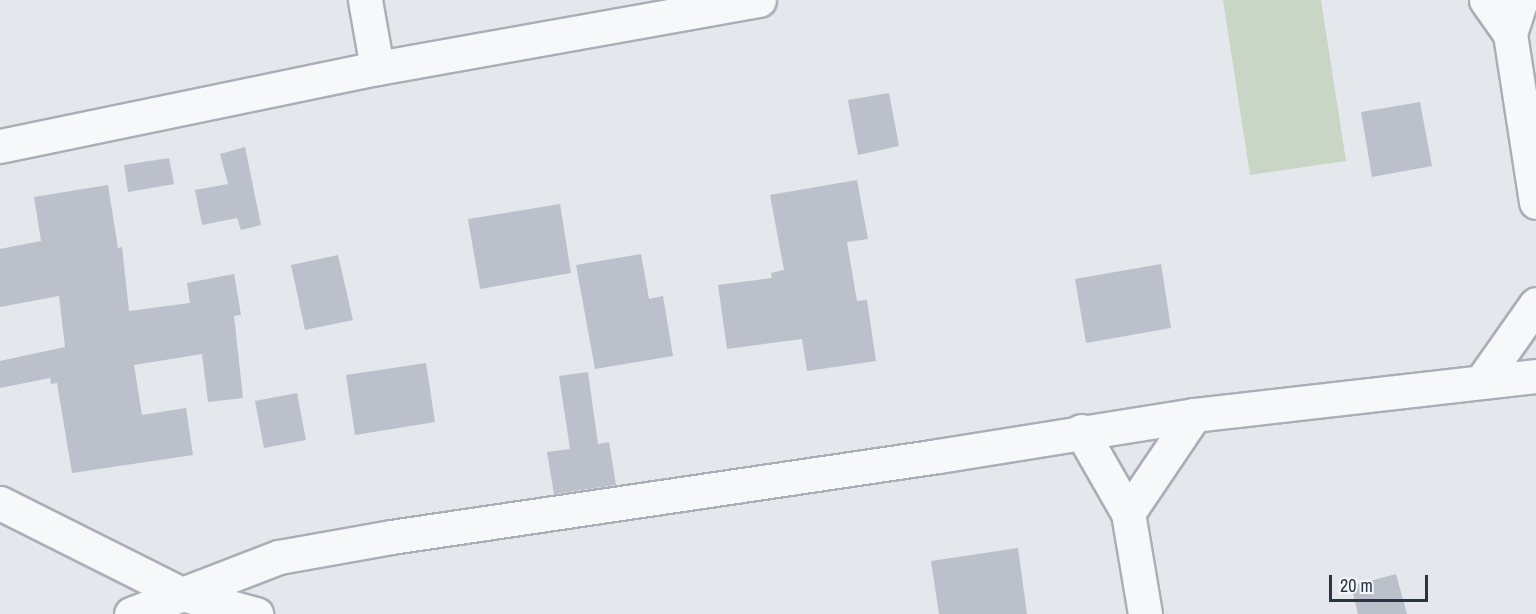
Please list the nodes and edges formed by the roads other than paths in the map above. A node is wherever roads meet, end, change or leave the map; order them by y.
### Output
1 (365, 0) edge
2 (759, 0) edge
3 (1486, 0) edge
4 (1521, 0) edge
5 (1510, 34) junction
6 (376, 68) junction
7 (0, 146) edge
8 (1536, 202) edge
9 (1536, 304) edge
10 (1536, 376) edge
11 (1481, 382) junction
12 (1194, 415) junction
13 (1081, 431) junction
14 (0, 503) edge
15 (1128, 513) junction
16 (182, 594) junction
17 (131, 614) edge
18 (256, 614) edge
19 (1145, 614) edge

1 - 6 street
2 - 6 street
3 - 5 street
4 - 5 street
5 - 8 street
6 - 7 street
9 - 11 street
10 - 11 street
11 - 12 street
12 - 13 street
12 - 15 street
13 - 15 street
13 - 16 street
14 - 16 street
15 - 19 street
16 - 17 street
16 - 18 street

